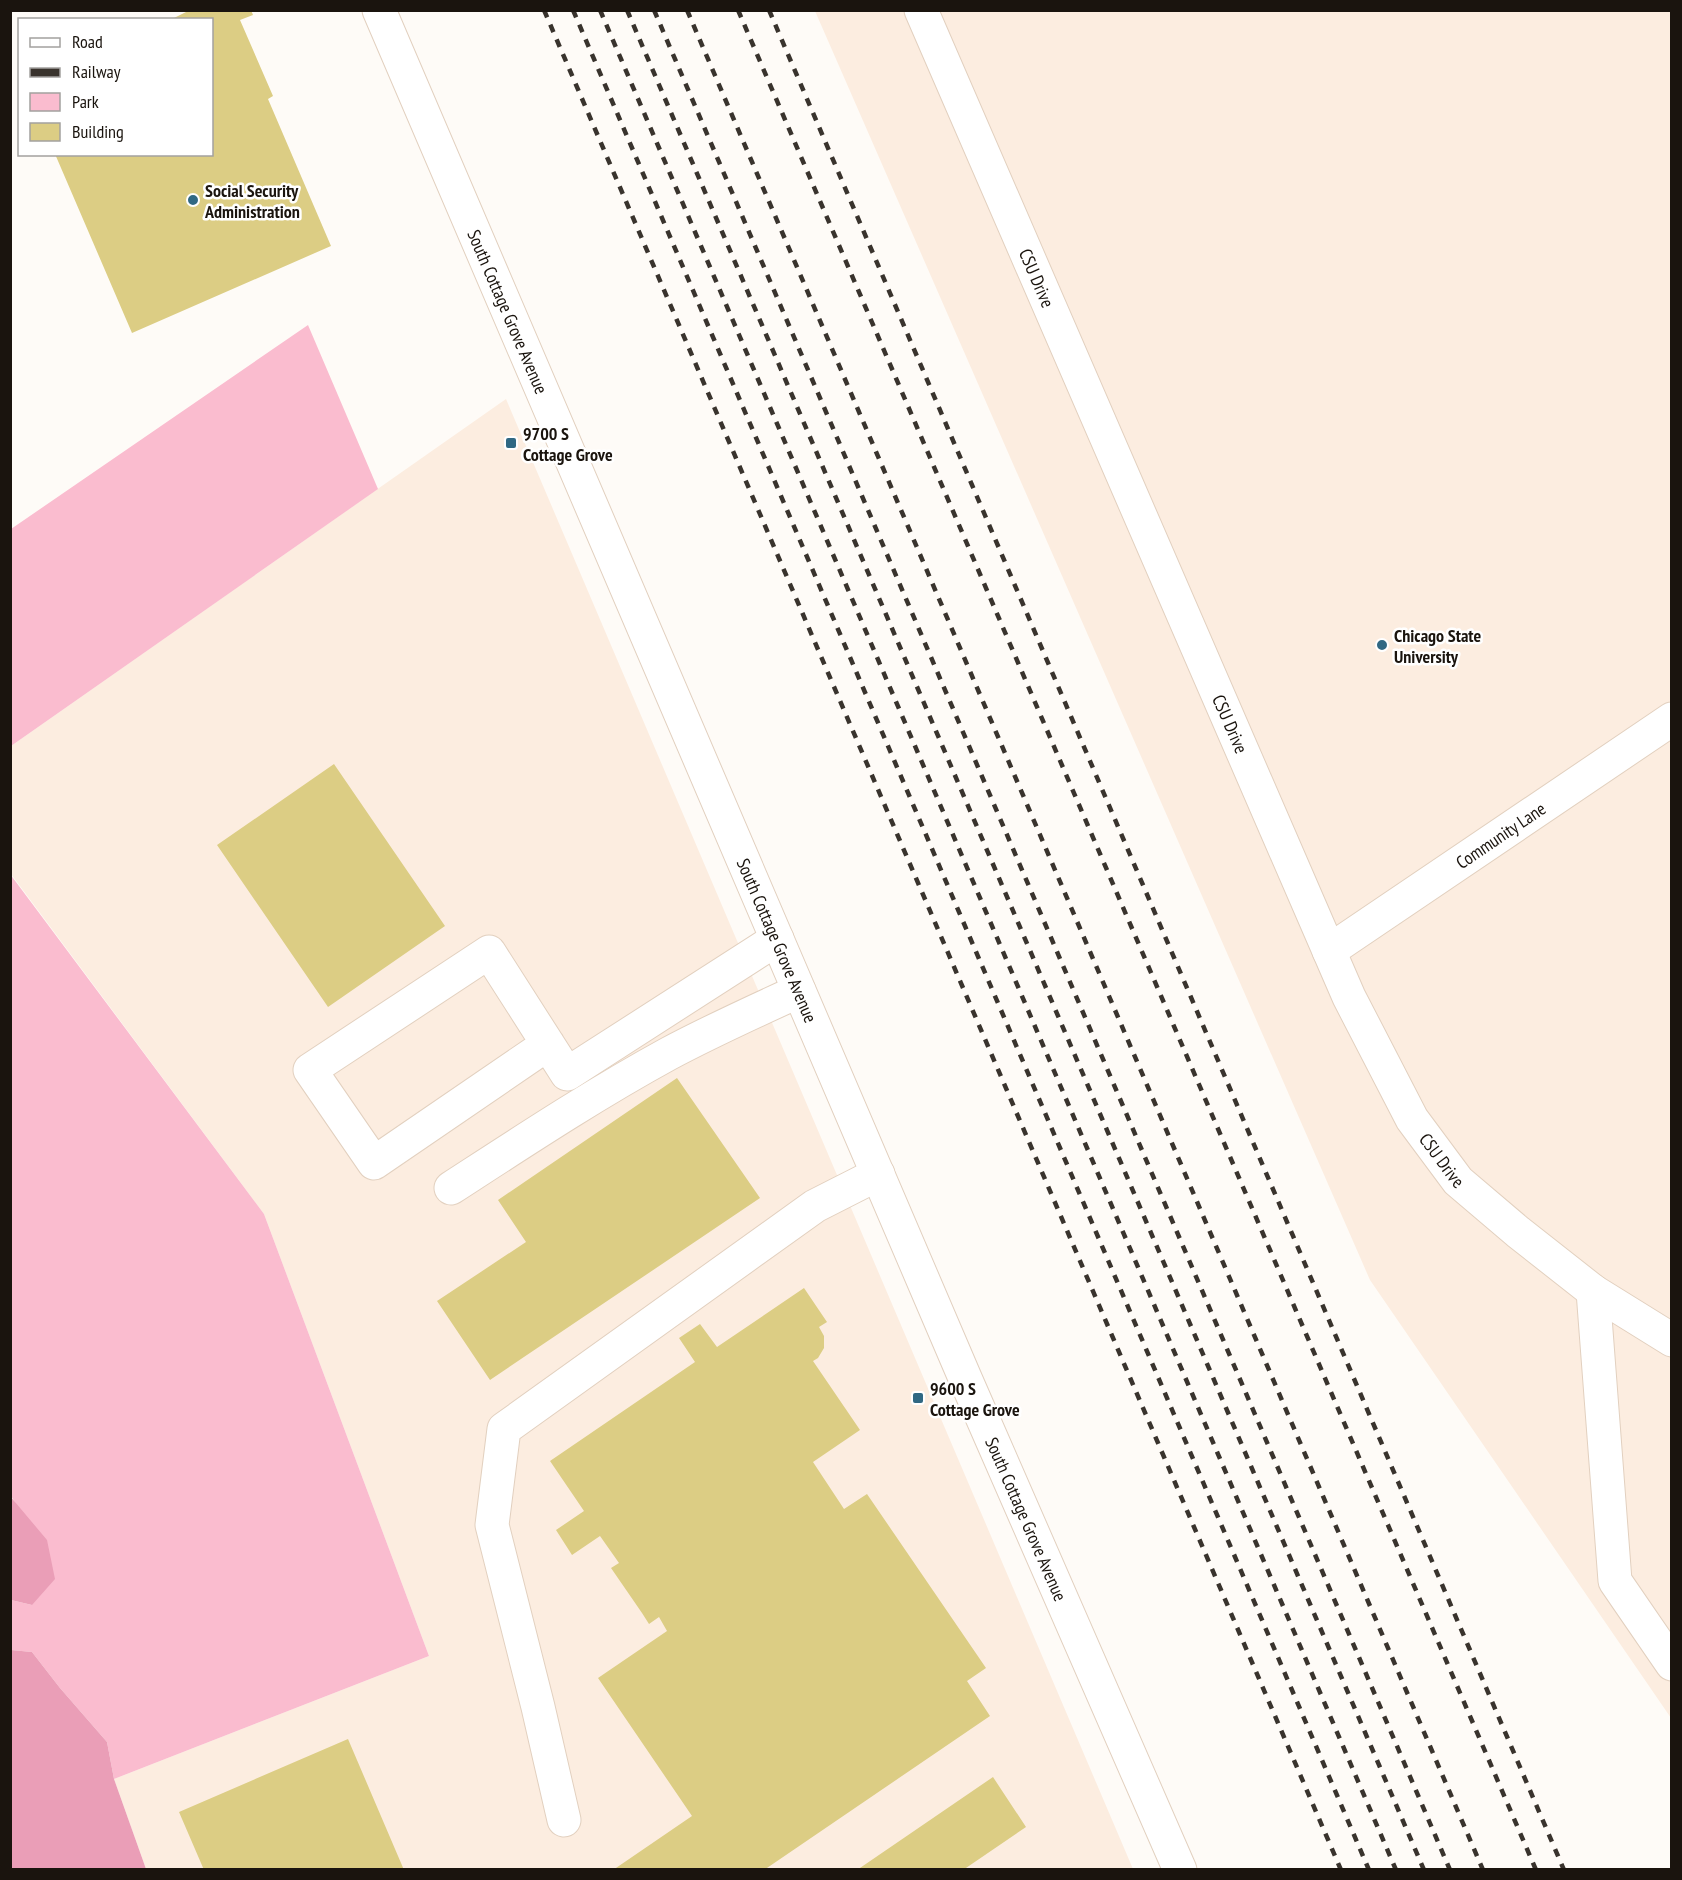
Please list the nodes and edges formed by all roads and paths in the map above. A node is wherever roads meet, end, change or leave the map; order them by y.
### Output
1 (379, 10) edge
2 (921, 10) edge
3 (1671, 719) edge
4 (777, 939) junction
5 (1329, 951) junction
6 (799, 991) junction
7 (548, 1044) junction
8 (878, 1174) junction
9 (451, 1188) dead end
10 (1593, 1291) junction
11 (1671, 1341) edge
12 (1671, 1664) edge
13 (564, 1821) dead end
14 (1180, 1869) edge

1 - 4 street, South Cottage Grove Avenue
2 - 5 street, CSU Drive
3 - 5 street, Community Lane
4 - 6 street, South Cottage Grove Avenue
4 - 7 street
5 - 10 street, CSU Drive
6 - 8 street, South Cottage Grove Avenue
6 - 9 street
7 - 7 street
8 - 13 street
8 - 14 street, South Cottage Grove Avenue
10 - 11 street, CSU Drive
10 - 12 street

